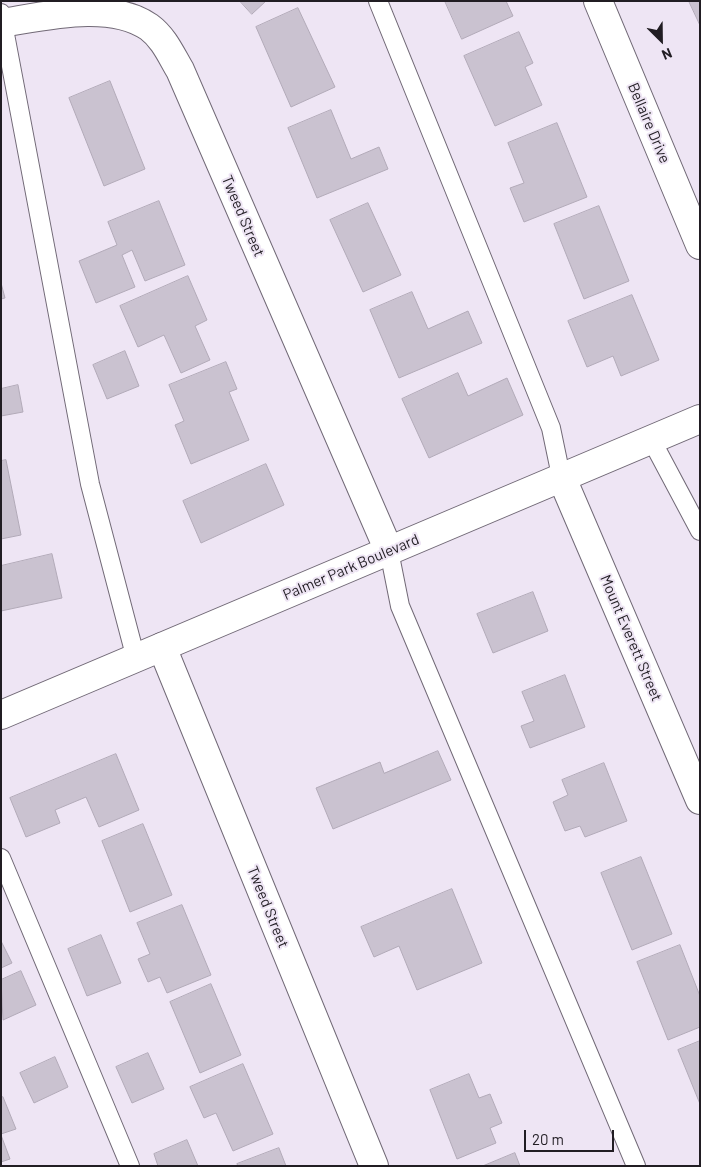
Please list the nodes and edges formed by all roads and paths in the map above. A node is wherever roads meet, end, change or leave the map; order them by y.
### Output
1 (378, 1) edge
2 (598, 1) edge
3 (2, 20) edge
4 (700, 245) edge
5 (700, 419) edge
6 (651, 439) junction
7 (562, 476) junction
8 (700, 531) edge
9 (389, 551) junction
10 (162, 647) junction
11 (136, 659) junction
12 (1, 715) edge
13 (700, 800) edge
14 (1, 858) edge
15 (130, 1166) edge
16 (374, 1166) edge
17 (636, 1166) edge

1 - 7 lane
2 - 4 street, Bellaire Drive
3 - 9 street, Tweed Street
3 - 11 lane
5 - 6 street, Palmer Park Boulevard
6 - 7 street, Palmer Park Boulevard
6 - 8 lane
7 - 9 street, Palmer Park Boulevard
7 - 13 street, Mount Everett Street
9 - 10 street, Palmer Park Boulevard
9 - 17 lane
10 - 11 street, Palmer Park Boulevard
10 - 16 street, Tweed Street
11 - 12 street, Palmer Park Boulevard
14 - 15 lane

